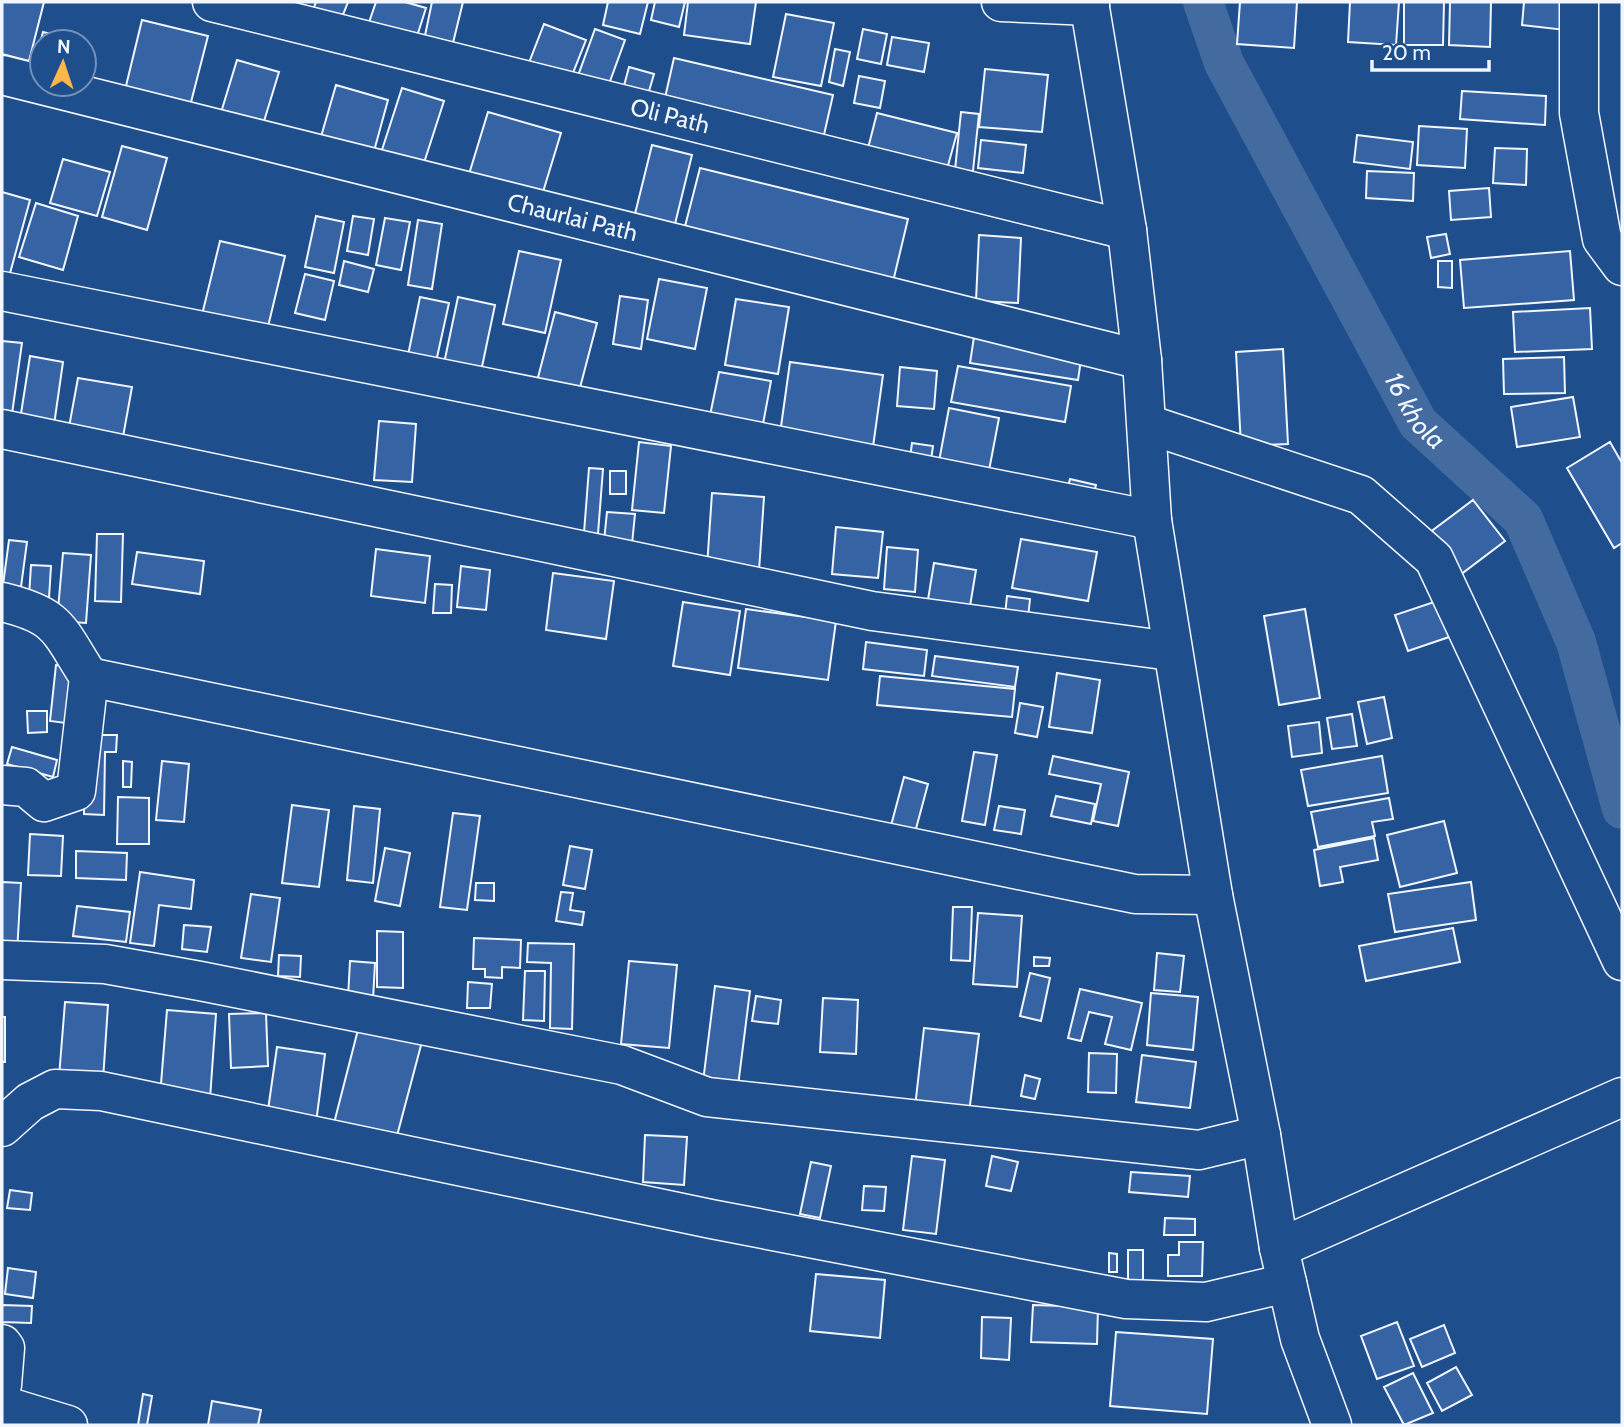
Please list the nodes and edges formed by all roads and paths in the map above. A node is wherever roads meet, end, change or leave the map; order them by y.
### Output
1 (212, 2) edge
2 (1001, 2) edge
3 (1579, 2) edge
4 (1089, 4) edge
5 (2, 75) edge
6 (1127, 230) junction
7 (1622, 266) edge
8 (2, 291) edge
9 (1142, 360) junction
10 (1147, 424) junction
11 (2, 429) edge
12 (1152, 520) junction
13 (2, 602) edge
14 (1171, 651) junction
15 (89, 677) junction
16 (2, 785) edge
17 (1213, 895) junction
18 (2, 960) edge
19 (1622, 961) edge
20 (1622, 1097) edge
21 (2, 1127) edge
22 (1261, 1135) junction
23 (1283, 1266) junction
24 (2, 1345) edge
25 (2, 1385) edge
26 (2, 1405) edge
27 (68, 1425) edge
28 (1332, 1425) edge

1 - 6 street, Oli Path
2 - 4 street
3 - 7 street
4 - 6 street
5 - 9 street, Chaurlai Path
6 - 9 street
8 - 12 street
9 - 10 street
10 - 12 street
10 - 19 street
11 - 14 street
12 - 14 street
13 - 15 street
14 - 17 street
15 - 16 street
15 - 17 street
17 - 22 street
18 - 22 street
20 - 23 street
21 - 23 street
22 - 23 street
23 - 28 street
24 - 25 street
26 - 27 street

